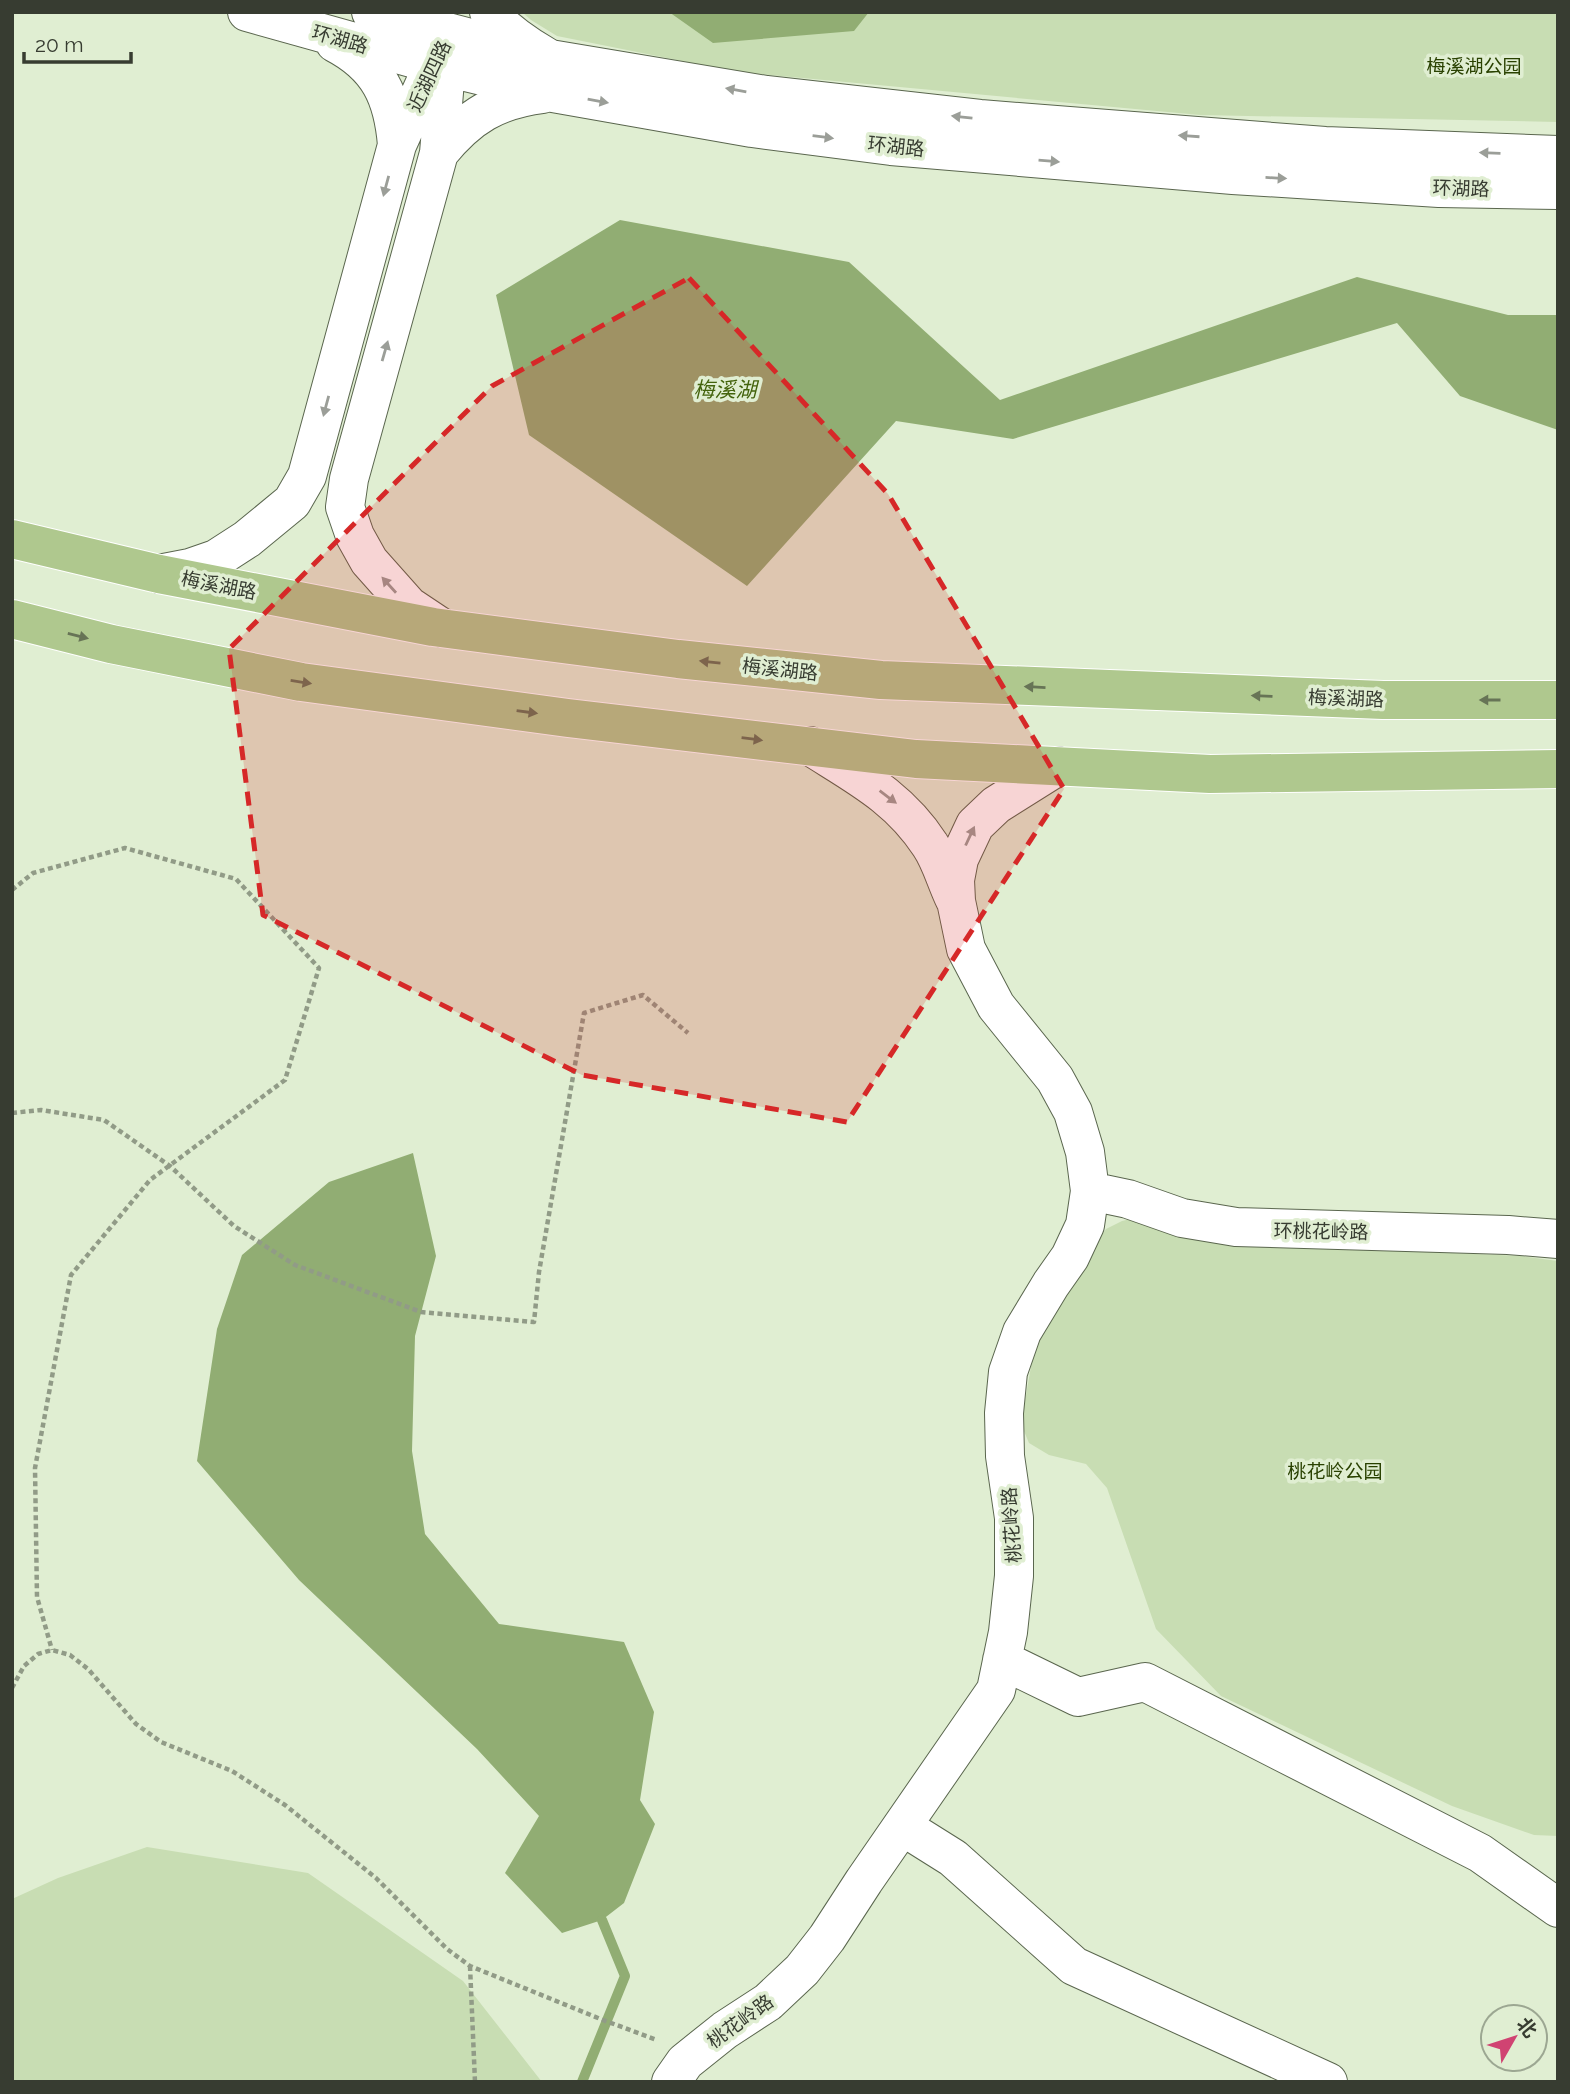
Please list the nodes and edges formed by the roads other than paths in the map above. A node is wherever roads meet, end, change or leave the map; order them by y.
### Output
1 (247, 12) edge
2 (371, 12) edge
3 (489, 12) edge
4 (315, 33) junction
5 (444, 44) edge
6 (552, 76) junction
7 (397, 145) junction
8 (439, 153) junction
9 (1558, 155) edge
10 (1558, 190) edge
11 (12, 539) edge
12 (159, 574) junction
13 (12, 619) edge
14 (442, 628) junction
15 (1558, 700) edge
16 (810, 746) junction
17 (1058, 766) junction
18 (1558, 769) edge
19 (956, 901) junction
20 (1090, 1191) junction
21 (1558, 1239) edge
22 (1002, 1660) junction
23 (902, 1826) junction
24 (1558, 1908) edge
25 (671, 2082) edge
26 (1328, 2082) edge

1 - 4 main road, 环湖路
2 - 5 main road, 环湖路
3 - 6 main road
4 - 5 main road, 环湖路
4 - 7 main road
5 - 6 main road, 环湖路
5 - 7 main road, 近湖四路
5 - 8 main road, 近湖四路
6 - 8 main road
9 -> 6 main road, 环湖路
6 -> 10 main road, 环湖路
7 -> 12 main road, 近湖四路
14 -> 8 main road, 近湖四路
11 - 12 main road, 梅溪湖路
12 - 14 main road, 梅溪湖路
13 -> 16 main road
15 -> 14 main road, 梅溪湖路
16 - 17 main road
16 -> 19 main road
17 - 18 main road
19 -> 17 main road
19 - 20 main road, 桃花岭路
20 - 21 main road, 环桃花岭路
20 - 22 main road, 桃花岭路
22 - 23 main road, 桃花岭路
22 - 24 main road
23 - 25 main road, 桃花岭路
23 - 26 main road

